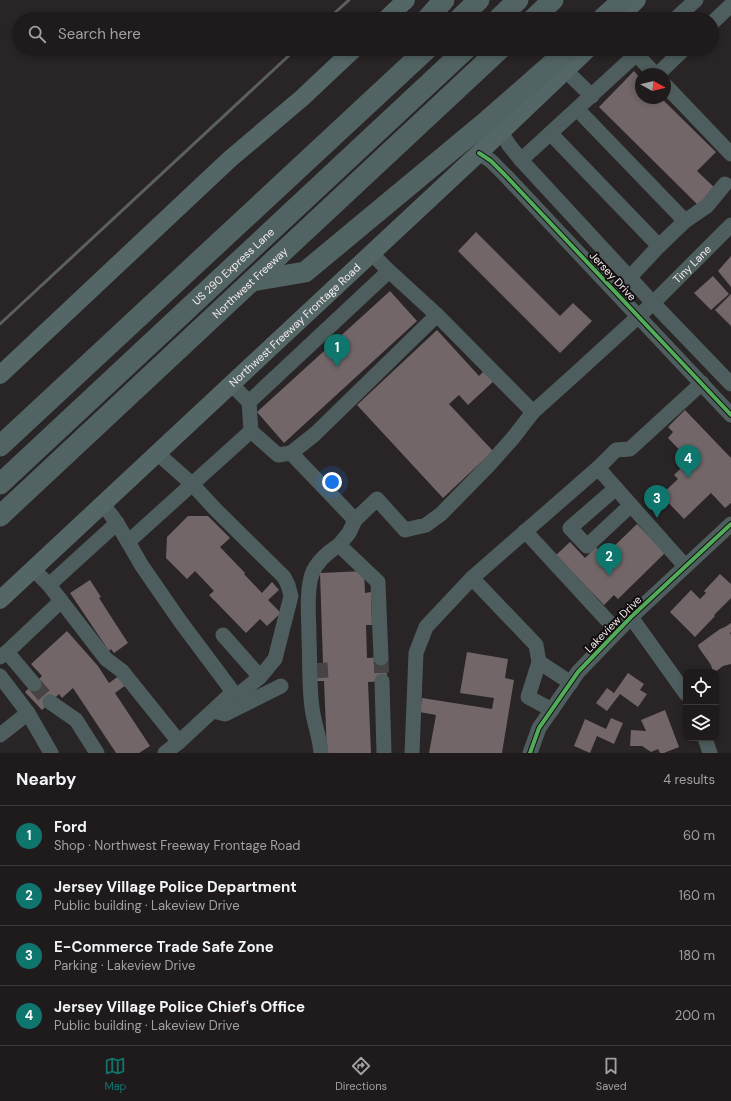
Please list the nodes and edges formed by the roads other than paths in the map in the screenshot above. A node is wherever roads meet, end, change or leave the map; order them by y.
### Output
1 (406, 0) edge
2 (444, 0) edge
3 (479, 0) edge
4 (518, 0) edge
5 (553, 0) edge
6 (623, 0) edge
7 (637, 0) edge
8 (696, 0) edge
9 (731, 5) edge
10 (393, 12) edge
11 (433, 12) edge
12 (466, 12) edge
13 (505, 12) edge
14 (540, 12) edge
15 (610, 12) edge
16 (625, 12) edge
17 (683, 12) edge
18 (719, 16) edge
19 (347, 56) edge
20 (403, 56) edge
21 (419, 56) edge
22 (459, 56) edge
23 (493, 56) edge
24 (561, 56) edge
25 (581, 56) edge
26 (635, 56) edge
27 (642, 56) edge
28 (676, 56) edge
29 (651, 68) edge
30 (663, 68) edge
31 (566, 71) junction
32 (384, 88) junction
33 (671, 91) edge
34 (592, 96) junction
35 (577, 109) junction
36 (501, 132) junction
37 (551, 134) junction
38 (479, 153) junction
39 (731, 154) edge
40 (521, 160) junction
41 (729, 184) edge
42 (685, 221) junction
43 (731, 225) edge
44 (659, 246) junction
45 (371, 253) junction
46 (389, 271) junction
47 (630, 277) junction
48 (252, 281) junction
49 (653, 303) junction
50 (437, 314) junction
51 (639, 316) junction
52 (0, 375) edge
53 (231, 384) junction
54 (702, 384) junction
55 (731, 384) edge
56 (249, 402) junction
57 (533, 412) junction
58 (731, 415) edge
59 (251, 432) junction
60 (0, 446) edge
61 (157, 453) junction
62 (291, 453) junction
63 (598, 468) junction
64 (0, 484) edge
65 (192, 484) junction
66 (616, 488) junction
67 (103, 504) junction
68 (631, 505) junction
69 (0, 516) edge
70 (354, 520) junction
71 (116, 523) junction
72 (731, 524) edge
73 (525, 531) junction
74 (128, 542) junction
75 (339, 545) junction
76 (685, 566) junction
77 (33, 569) junction
78 (472, 578) junction
79 (49, 585) junction
80 (310, 589) junction
81 (0, 600) edge
82 (61, 601) junction
83 (631, 616) junction
84 (617, 631) junction
85 (223, 635) dead end
86 (3, 654) edge
87 (381, 658) tunnel mouth
88 (539, 662) junction
89 (320, 663) tunnel mouth
90 (0, 676) edge
91 (260, 676) junction
92 (321, 681) tunnel mouth
93 (382, 681) tunnel mouth
94 (571, 682) junction
95 (34, 684) tunnel mouth
96 (281, 686) dead end
97 (683, 690) edge
98 (233, 692) junction
99 (50, 702) tunnel mouth
100 (552, 710) junction
101 (213, 711) junction
102 (28, 713) junction
103 (0, 735) edge
104 (705, 741) edge
105 (179, 742) junction
106 (320, 749) edge
107 (51, 753) edge
108 (97, 753) edge
109 (165, 753) edge
110 (384, 753) edge
111 (412, 753) edge
112 (530, 753) edge
113 (710, 753) edge

1 - 10 main road
2 - 11 highway
3 - 12 highway
4 - 13 highway
5 - 14 highway
6 - 15 highway
7 - 16 main road
8 - 17 street
9 - 18 street
19 - 52 main road
20 - 32 highway
21 - 32 highway
22 - 64 highway, US 290 Express Lane
23 - 48 highway, Northwest Freeway
24 - 48 highway
25 - 31 main road, Northwest Freeway Frontage Road
26 - 34 street
27 - 29 street
28 - 30 street
31 - 34 street
31 - 36 main road, Northwest Freeway Frontage Road
32 - 60 highway
33 - 39 street
34 - 35 street
35 - 37 street
35 - 42 street
36 - 38 main road, Northwest Freeway Frontage Road
36 - 40 street, Jersey Drive
37 - 40 street
37 - 44 street
38 - 45 main road, Northwest Freeway Frontage Road
38 - 51 street, Jersey Drive
40 - 47 street, Jersey Drive
41 - 42 street
42 - 44 street
43 - 49 street, Tiny Lane
44 - 47 street
45 - 46 street
45 - 53 main road, Northwest Freeway Frontage Road
46 - 50 street
46 - 56 street
47 - 49 street, Jersey Drive
48 - 69 highway, Northwest Freeway
49 - 51 street, Tiny Lane
49 - 55 street, Jersey Drive
50 - 57 street
50 - 62 street
51 - 54 street, Jersey Drive
51 - 57 street, Tiny Lane
53 - 56 street
53 - 61 main road, Northwest Freeway Frontage Road
54 - 58 street, Jersey Drive
54 - 63 street
56 - 59 street
57 - 70 street, Tiny Lane
59 - 62 street
59 - 65 street
61 - 65 street
61 - 67 main road, Northwest Freeway Frontage Road
62 - 70 street
63 - 66 street
63 - 73 street
65 - 74 street
65 - 91 street
66 - 68 street
66 - 68 street
67 - 71 street
67 - 77 main road, Northwest Freeway Frontage Road
68 - 76 street
70 - 75 street
71 - 74 street
71 - 79 street
72 - 76 street, Lakeview Drive
73 - 78 street
73 - 84 street
74 - 98 street
75 - 80 street
75 - 87 street
76 - 83 street, Lakeview Drive
77 - 79 street
77 - 81 main road, Northwest Freeway Frontage Road
78 - 88 street
78 - 111 street
79 - 82 street
80 - 89 street
80 - 106 street
82 - 86 street
82 - 105 street
83 - 84 street, Lakeview Drive
83 - 97 street
84 - 94 street, Lakeview Drive
85 - 91 street
86 - 95 street
88 - 94 street
88 - 100 street
90 - 102 street
91 - 98 street
92 - 106 street
93 - 110 street
94 - 100 street, Lakeview Drive
96 - 101 street
98 - 101 street
99 - 108 street
100 - 112 street, Lakeview Drive
101 - 105 street
102 - 103 street
102 - 107 street
104 - 113 street
105 - 109 street

